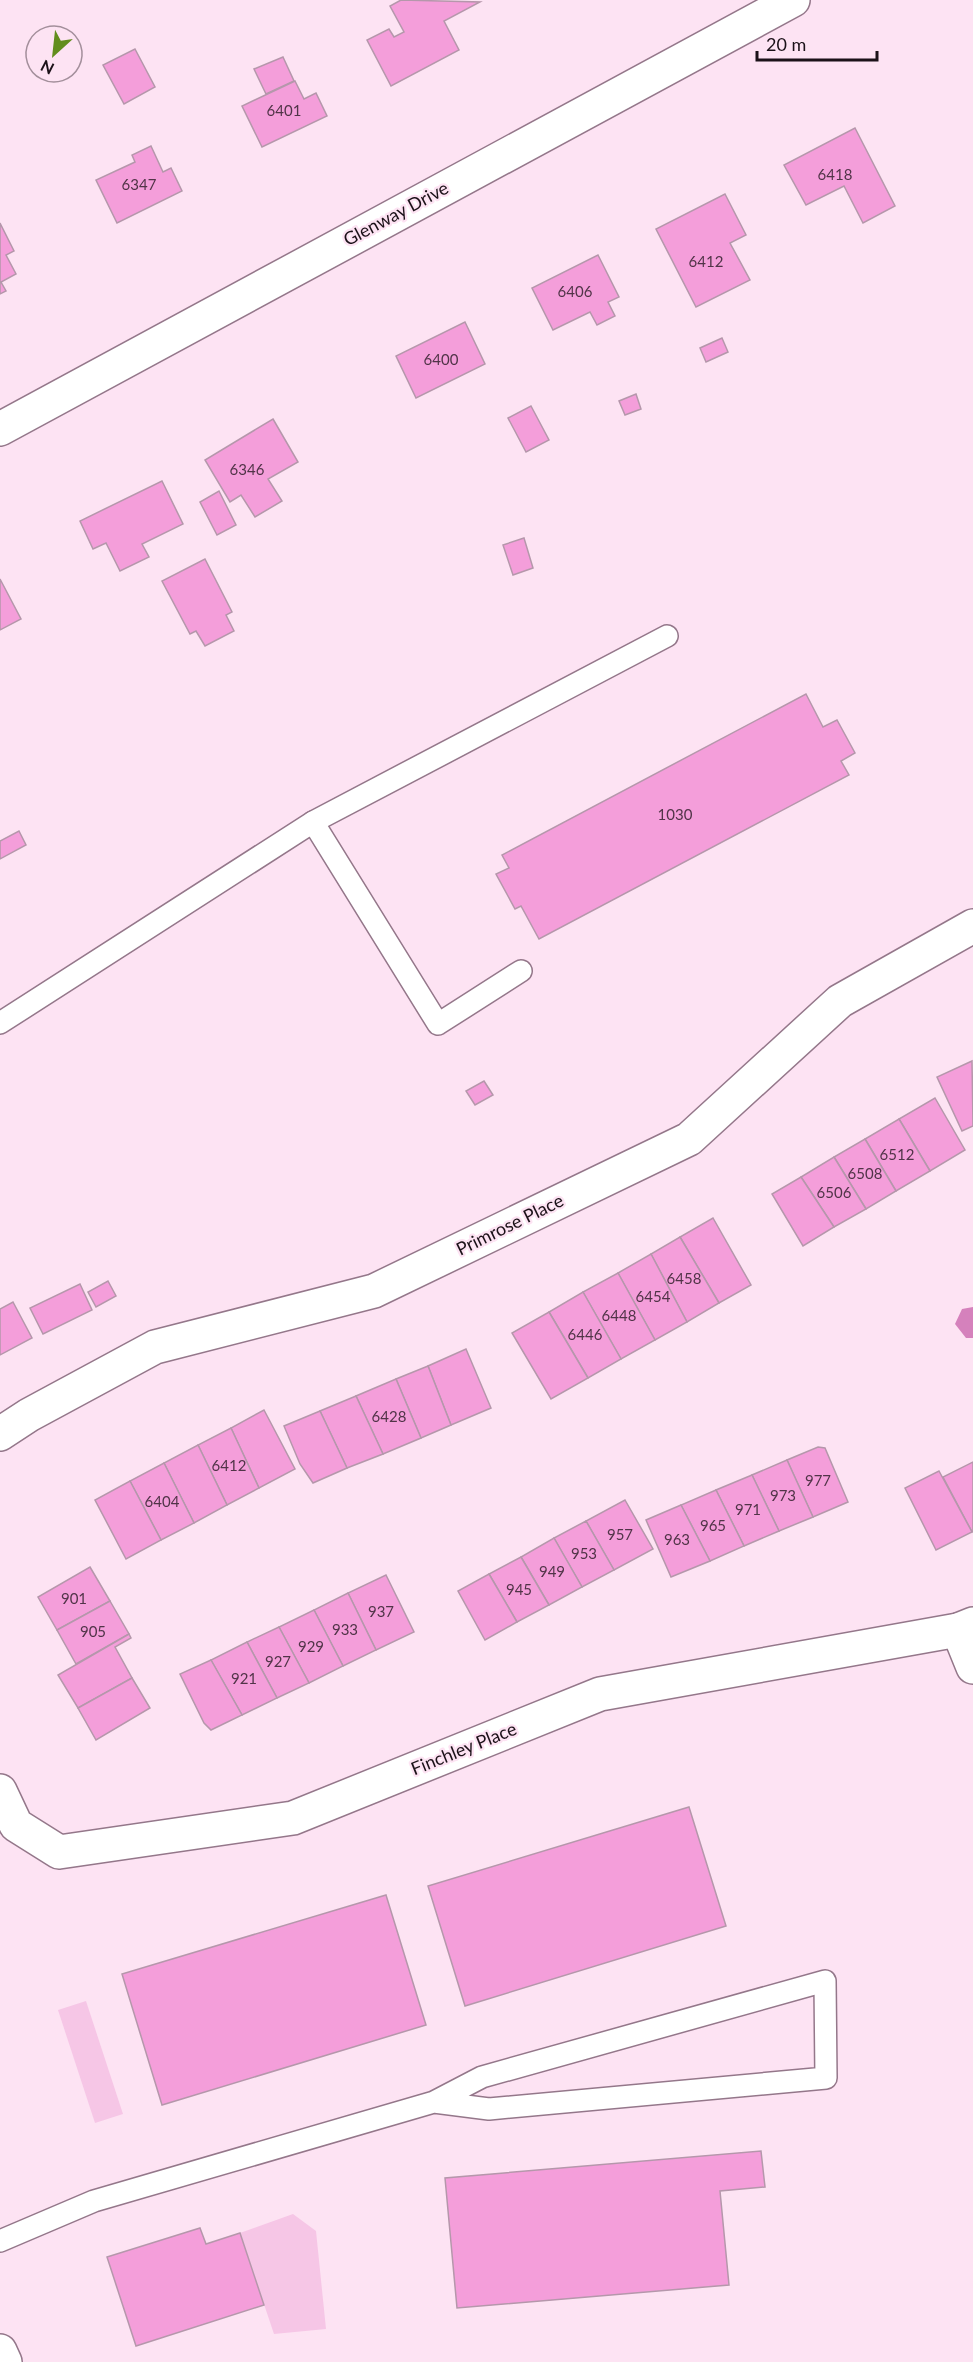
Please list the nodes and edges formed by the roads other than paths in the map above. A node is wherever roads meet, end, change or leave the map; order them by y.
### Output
1 (793, 0) edge
2 (0, 429) edge
3 (667, 636) dead end
4 (313, 822) junction
5 (973, 926) edge
6 (521, 971) dead end
7 (0, 1023) edge
8 (0, 1434) edge
9 (965, 1627) edge
10 (973, 1667) edge
11 (0, 1791) edge
12 (434, 2102) junction
13 (0, 2241) edge
14 (0, 2351) edge
15 (5, 2362) edge

1 - 2 street, Glenway Drive
3 - 4 lane
4 - 6 lane
4 - 7 lane
5 - 8 street, Primrose Place
9 - 10 street, Finchley Place
9 - 11 street, Finchley Place
12 - 12 lane
12 - 13 lane
14 - 15 street

